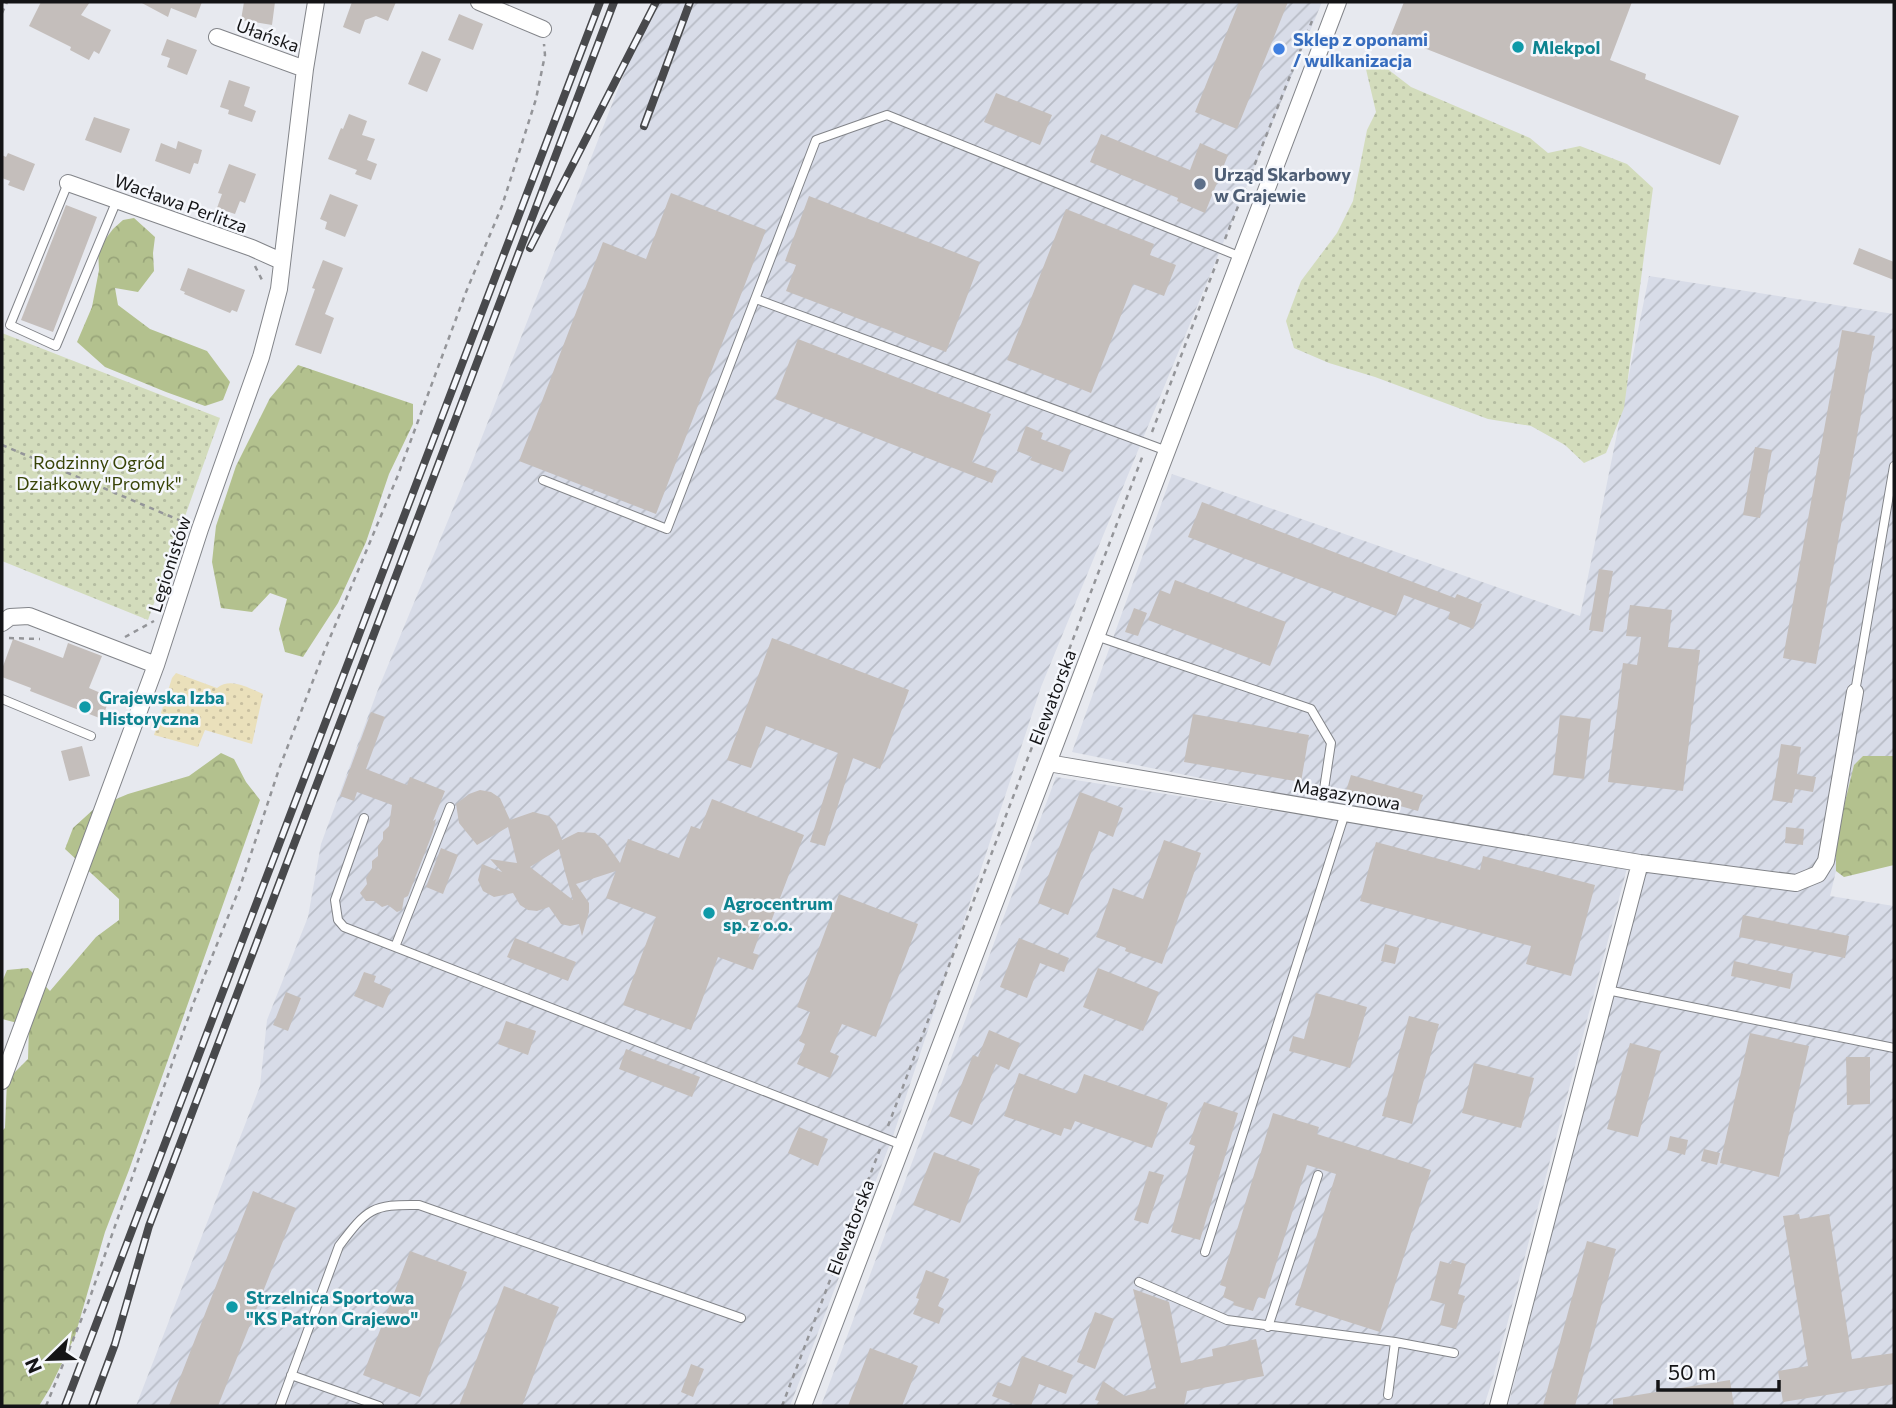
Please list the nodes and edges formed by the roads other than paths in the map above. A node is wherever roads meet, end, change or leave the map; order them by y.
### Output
1 (316, 2) edge
2 (479, 2) edge
3 (1338, 2) edge
4 (543, 29) road end
5 (217, 37) dead end
6 (305, 69) junction
7 (68, 183) joint
8 (117, 200) junction
9 (1241, 257) junction
10 (281, 261) junction
11 (756, 299) junction
12 (1167, 451) junction
13 (1894, 466) edge
14 (543, 480) dead end
15 (2, 623) edge
16 (1096, 636) junction
17 (156, 665) junction
18 (1855, 692) joint
19 (2, 699) edge
20 (91, 736) dead end
21 (1048, 763) junction
22 (450, 807) dead end
23 (1321, 809) junction
24 (1345, 813) junction
25 (364, 818) dead end
26 (1640, 863) junction
27 (395, 947) junction
28 (1607, 990) junction
29 (1894, 1048) edge
30 (7, 1055) edge
31 (2, 1081) edge
32 (902, 1145) junction
33 (1318, 1175) dead end
34 (1205, 1252) dead end
35 (1139, 1282) dead end
36 (741, 1318) dead end
37 (1268, 1327) junction
38 (1395, 1342) junction
39 (1454, 1353) dead end
40 (291, 1375) junction
41 (1388, 1395) dead end
42 (279, 1406) edge
43 (379, 1406) edge
44 (803, 1406) edge
45 (1498, 1406) edge

1 - 6 street, Legionistów
2 - 4 street
3 - 9 street, Elewatorska
5 - 6 street, Ułańska
6 - 10 street, Legionistów
7 - 8 street, Wacława Perlitza
7 - 8 lane
8 - 10 street, Wacława Perlitza
9 - 11 lane
9 - 12 street, Elewatorska
10 - 17 street, Legionistów
11 - 12 lane
11 - 14 lane
12 - 16 street, Elewatorska
13 - 18 lane
15 - 17 street
16 - 21 street, Elewatorska
16 - 23 lane
17 - 30 street, Legionistów
18 - 26 street, Magazynowa
19 - 20 lane
21 - 23 street, Magazynowa
21 - 32 street, Elewatorska
22 - 27 lane
23 - 24 street, Magazynowa
24 - 26 street, Magazynowa
24 - 34 lane
25 - 27 lane
26 - 28 street
27 - 32 lane
28 - 29 lane
28 - 45 street
30 - 31 street, Legionistów
32 - 44 street, Elewatorska
33 - 37 lane
35 - 37 lane
36 - 40 lane
37 - 38 lane
38 - 39 lane
38 - 41 lane
40 - 42 lane
40 - 43 lane

